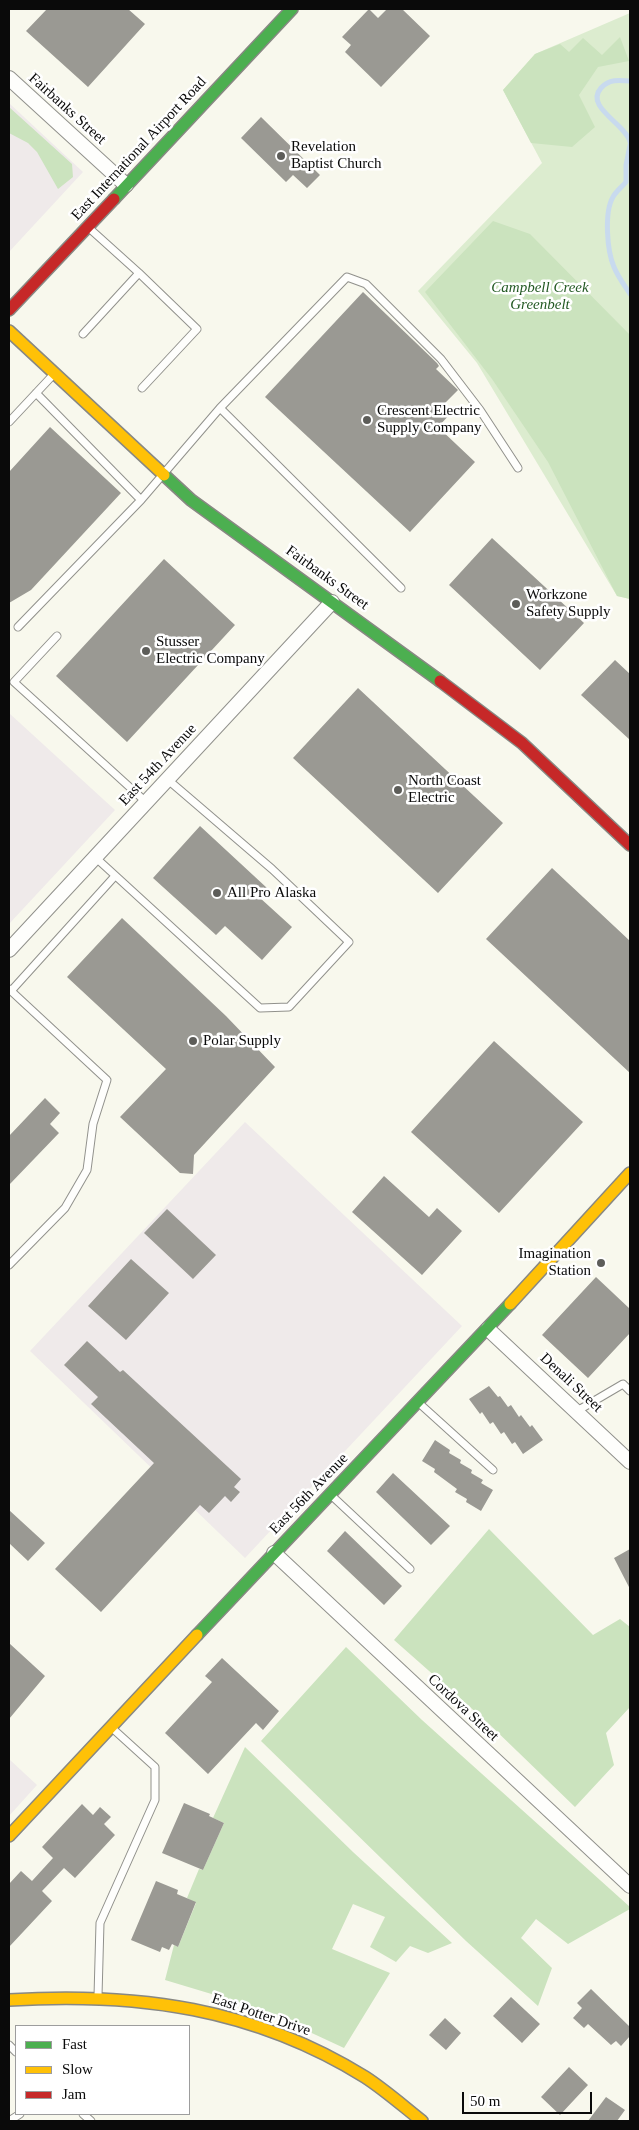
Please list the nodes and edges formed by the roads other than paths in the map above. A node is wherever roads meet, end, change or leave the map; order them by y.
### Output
1 (292, 9) edge
2 (9, 78) edge
3 (126, 185) junction
4 (87, 226) junction
5 (139, 273) junction
6 (9, 310) edge
7 (9, 331) edge
8 (83, 334) dead end
9 (55, 373) junction
10 (142, 388) dead end
11 (36, 393) junction
12 (220, 408) junction
13 (9, 422) edge
14 (518, 468) dead end
15 (163, 473) junction
16 (141, 500) junction
17 (401, 588) dead end
18 (332, 602) junction
19 (18, 627) dead end
20 (57, 636) dead end
21 (167, 779) junction
22 (146, 802) junction
23 (630, 845) edge
24 (94, 857) junction
25 (115, 876) junction
26 (9, 950) edge
27 (10, 990) edge
28 (630, 1173) edge
29 (9, 1265) edge
30 (488, 1328) junction
31 (630, 1391) edge
32 (418, 1402) junction
33 (577, 1411) junction
34 (630, 1462) edge
35 (493, 1470) dead end
36 (330, 1494) junction
37 (274, 1552) junction
38 (410, 1569) dead end
39 (111, 1726) junction
40 (9, 1836) edge
41 (630, 1886) edge
42 (98, 1997) junction
43 (9, 2000) edge
44 (422, 2121) edge

1 - 3 street, East International Airport Road
2 - 3 street, Fairbanks Street
3 - 4 street, East International Airport Road
4 - 5 lane
4 - 6 street, East International Airport Road
5 - 8 lane
5 - 10 lane
7 - 9 street, Fairbanks Street
9 - 11 lane
9 - 15 street, Fairbanks Street
11 - 13 lane
11 - 16 lane
12 - 14 lane
12 - 15 lane
12 - 17 lane
15 - 16 lane
15 - 18 street, Fairbanks Street
16 - 19 lane
18 - 21 street, East 54th Avenue
18 - 23 street, Fairbanks Street
20 - 22 lane
21 - 22 street, East 54th Avenue
21 - 25 lane
22 - 24 street, East 54th Avenue
24 - 25 lane
24 - 26 street, East 54th Avenue
25 - 27 lane
27 - 29 lane
28 - 30 street, East 56th Avenue
30 - 32 street, East 56th Avenue
30 - 33 street, Denali Street
31 - 33 lane
32 - 35 lane
32 - 36 street, East 56th Avenue
33 - 34 street, Denali Street
36 - 37 street, East 56th Avenue
36 - 38 lane
37 - 39 street, East 56th Avenue
37 - 41 street, Cordova Street
39 - 40 street, East 56th Avenue
39 - 42 lane
42 - 43 street, East Potter Drive
42 - 44 street, East Potter Drive

